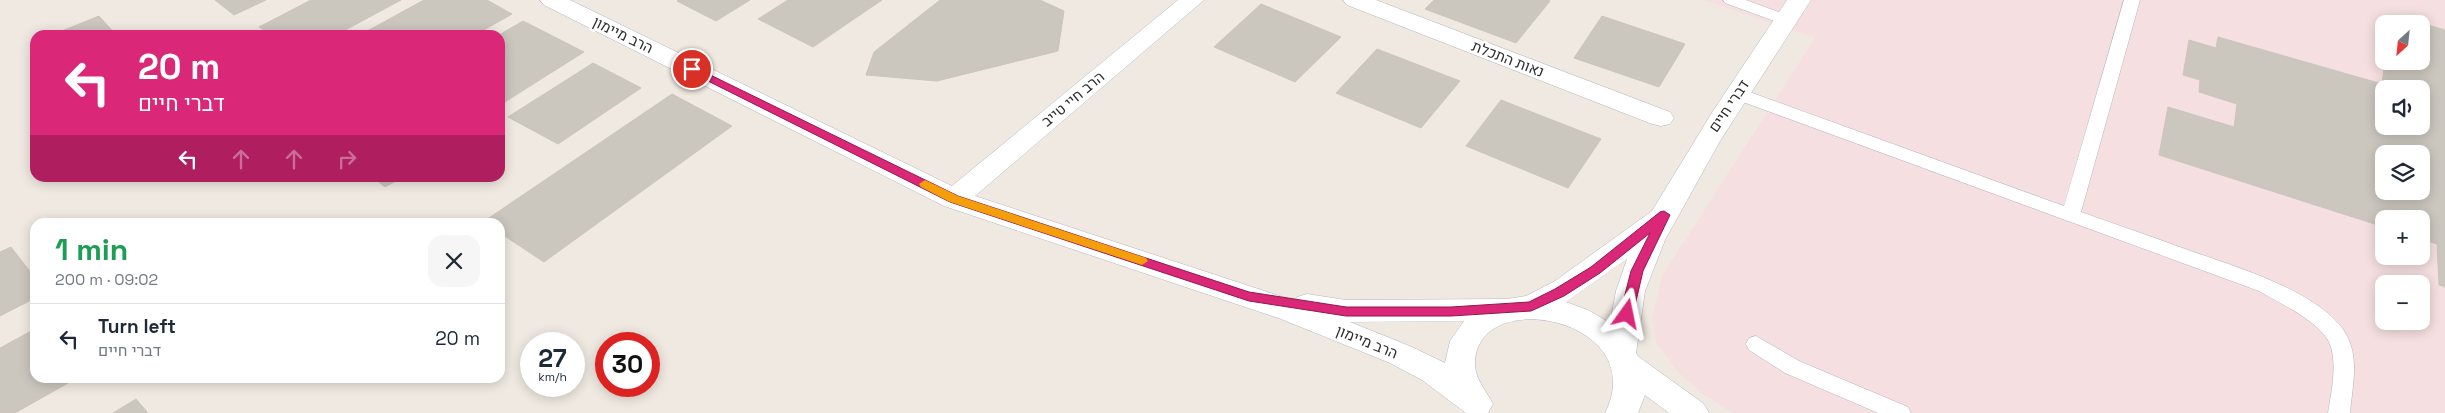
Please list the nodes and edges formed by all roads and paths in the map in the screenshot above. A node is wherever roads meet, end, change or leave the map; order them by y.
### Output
1 (552, 0) edge
2 (1192, 0) edge
3 (1355, 0) edge
4 (1731, 0) edge
5 (2132, 0) edge
6 (1793, 10) edge
7 (1738, 94) junction
8 (1661, 118) dead end
9 (954, 199) junction
10 (1664, 215) junction
11 (2071, 215) junction
12 (1249, 296) junction
13 (1521, 308) junction
14 (1756, 344) dead end
15 (1624, 359) junction
16 (1482, 409) edge
17 (1621, 413) edge
18 (1693, 413) edge
19 (1900, 413) edge
20 (2339, 413) edge

1 - 9 street, הרב מיימון
2 - 9 street, הרב חיי טייב
3 - 8 street, נאות התכלת
4 - 6 lane
5 - 11 lane
6 - 7 street, דברי חיים
7 - 10 street, דברי חיים
7 - 11 lane
9 - 12 street, הרב מיימון
10 - 13 street, דברי חיים
10 - 15 street, דברי חיים
11 - 20 lane
12 - 13 street, הרב מיימון
12 - 16 street, הרב מיימון
13 - 15 street, הרב מיימון
13 - 16 street, דברי חיים
14 - 19 lane
15 - 17 street, דברי חיים
15 - 18 street

